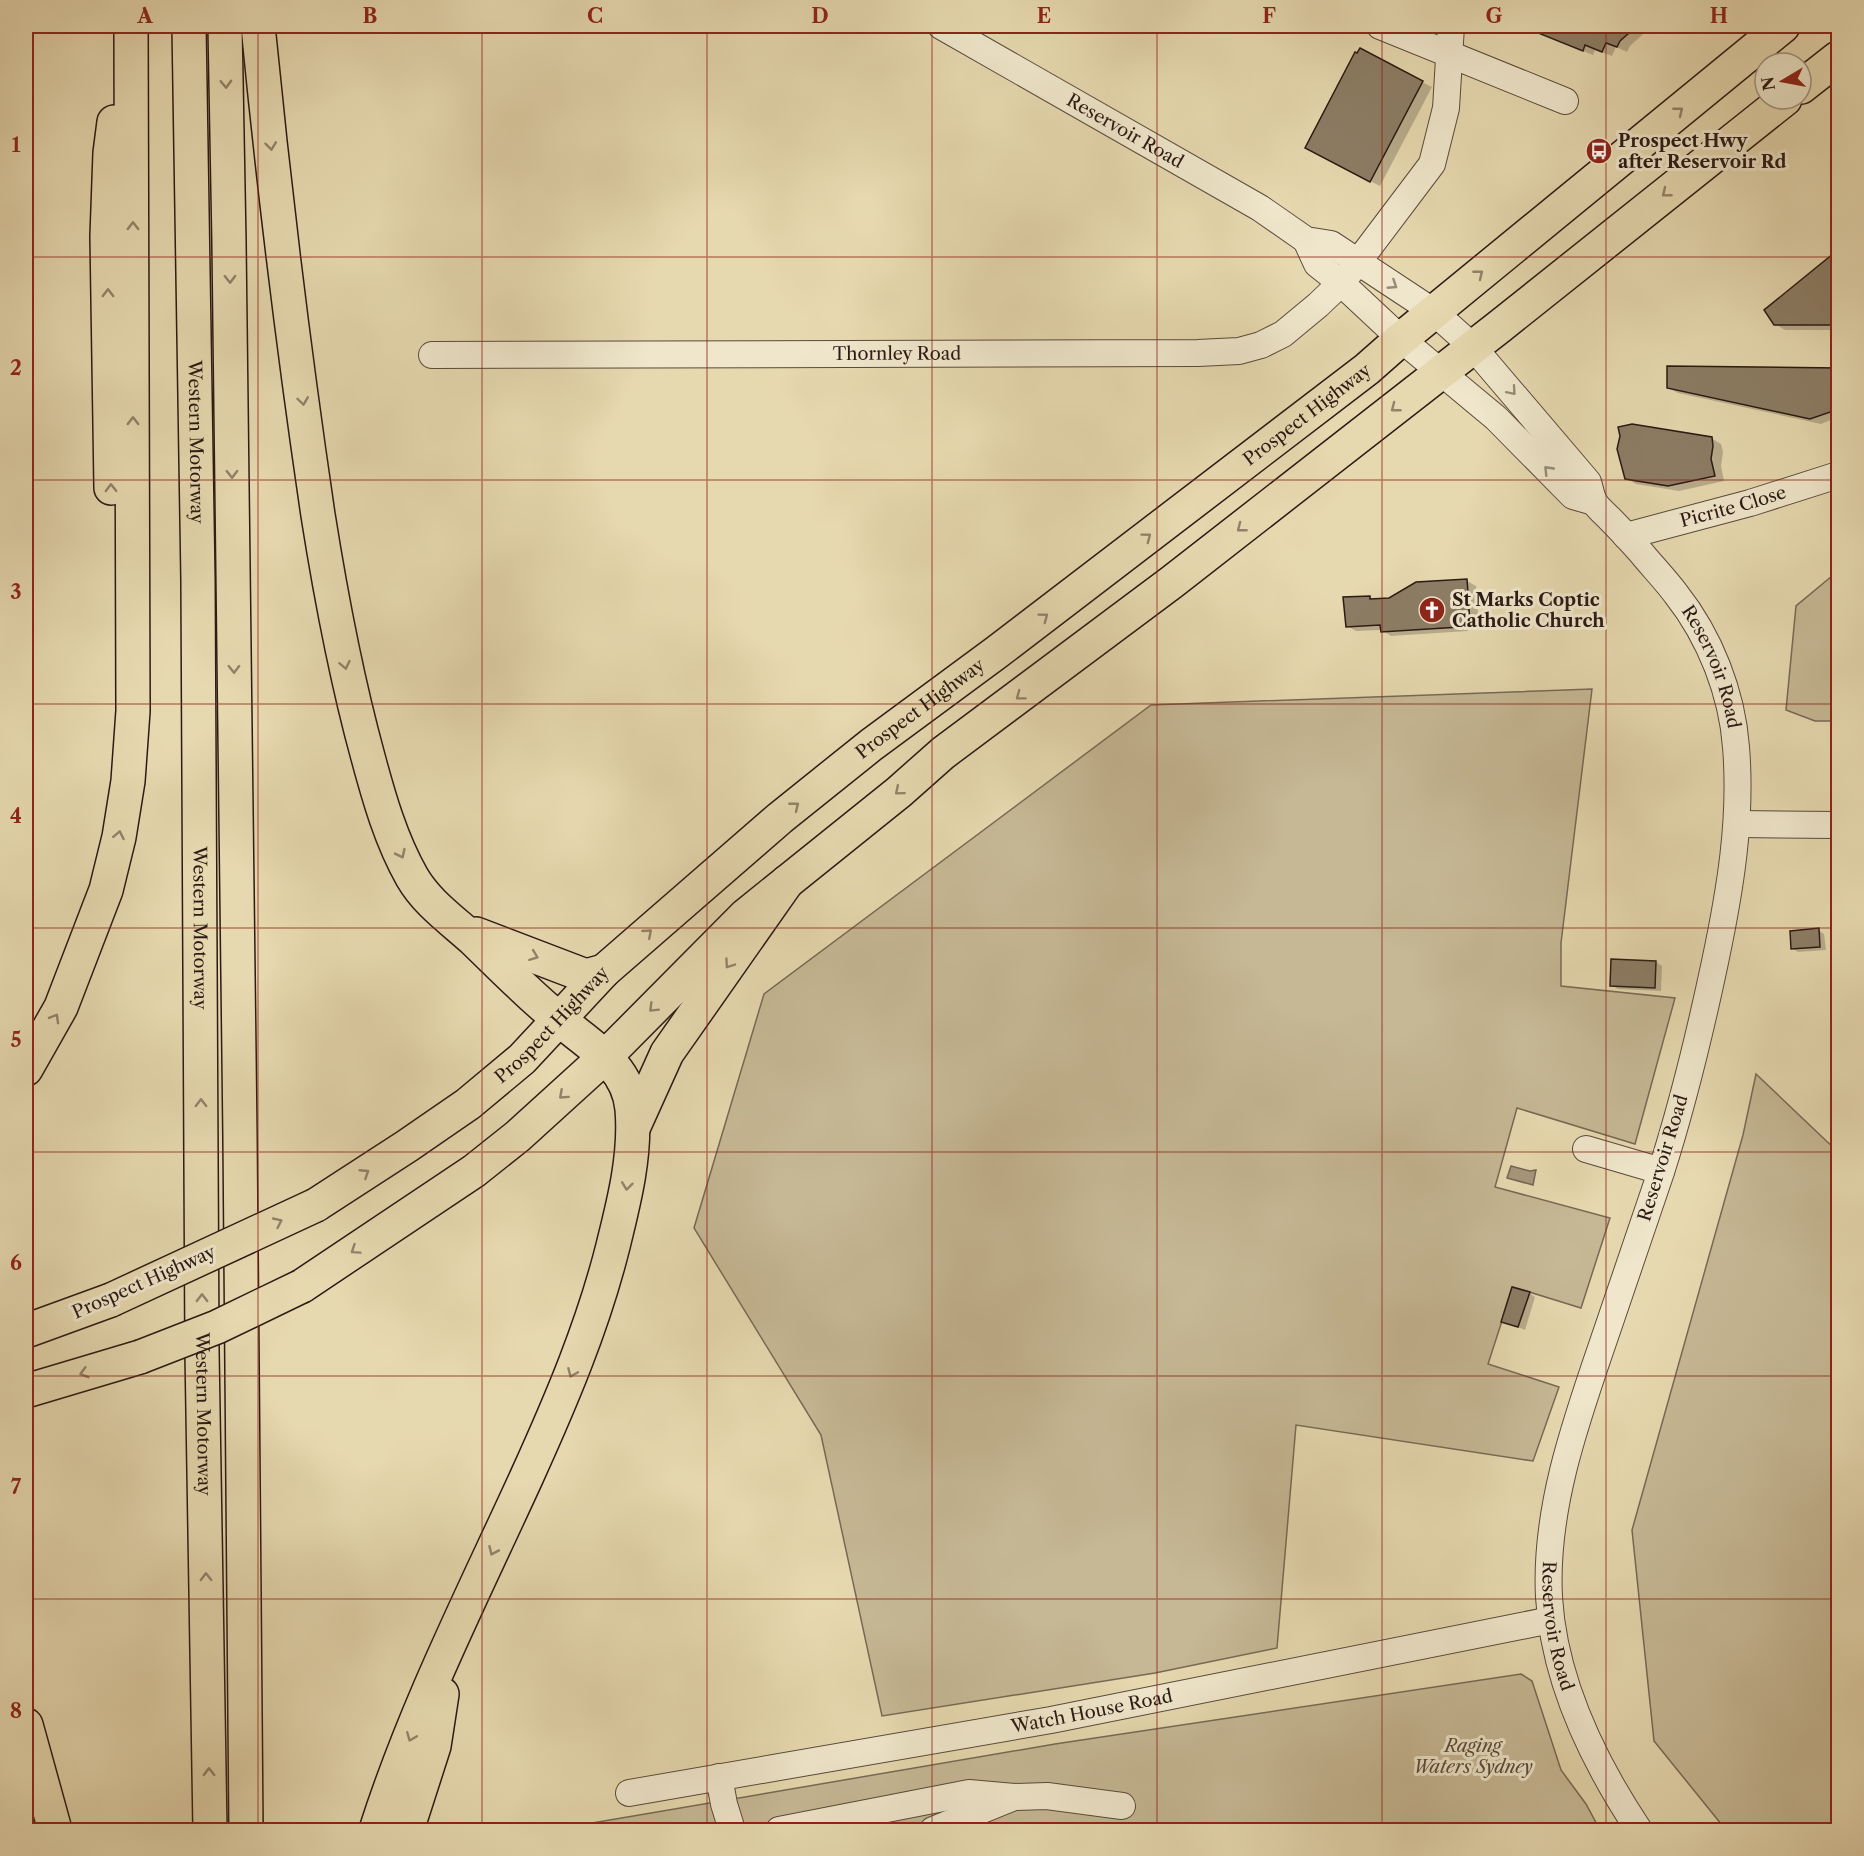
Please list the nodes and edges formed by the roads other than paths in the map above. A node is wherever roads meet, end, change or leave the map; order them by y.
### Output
1 (125, 26) edge
2 (131, 26) edge
3 (189, 26) edge
4 (225, 26) edge
5 (258, 26) edge
6 (941, 26) edge
7 (1380, 26) edge
8 (1451, 26) edge
9 (1783, 26) edge
10 (1449, 53) junction
11 (1839, 58) edge
12 (1813, 78) edge
13 (1565, 101) dead end
14 (1770, 111) edge
15 (1306, 240) junction
16 (1358, 262) junction
17 (1341, 283) junction
18 (1434, 312) junction
19 (1401, 339) junction
20 (1473, 347) junction
21 (432, 355) dead end
22 (1441, 372) junction
23 (1839, 475) edge
24 (1594, 502) junction
25 (1626, 536) junction
26 (133, 711) junction
27 (1738, 824) junction
28 (1839, 825) edge
29 (787, 882) junction
30 (460, 928) junction
31 (604, 971) junction
32 (558, 1019) junction
33 (606, 1056) junction
34 (26, 1069) edge
35 (633, 1128) junction
36 (1586, 1149) dead end
37 (1661, 1171) junction
38 (26, 1331) edge
39 (26, 1391) edge
40 (1551, 1620) junction
41 (450, 1644) junction
42 (26, 1725) edge
43 (719, 1777) junction
44 (629, 1793) dead end
45 (1014, 1797) junction
46 (1122, 1806) dead end
47 (55, 1830) edge
48 (210, 1830) edge
49 (246, 1830) edge
50 (376, 1830) edge
51 (407, 1830) edge
52 (732, 1830) edge
53 (779, 1830) edge
54 (933, 1830) edge
55 (1639, 1830) edge

26 -> 1 main road
26 -> 2 main road
48 -> 3 main road, Western Motorway
4 -> 49 main road, Western Motorway
5 -> 30 main road
6 - 15 street, Reservoir Road
7 - 10 street
8 - 10 street, Thornley Road
18 -> 9 main road, Prospect Highway
10 - 13 street
10 - 16 street, Thornley Road
11 - 12 main road
14 -> 20 main road
15 - 16 street, Reservoir Road
15 - 17 street, Reservoir Road
16 - 17 street, Thornley Road
16 -> 18 street, Reservoir Road
17 - 19 street, Reservoir Road
17 - 21 street, Thornley Road
18 - 19 main road, Prospect Highway
18 - 20 street, Reservoir Road
19 - 22 street, Reservoir Road
31 -> 19 main road, Prospect Highway
20 - 22 main road
20 -> 24 street, Reservoir Road
24 -> 22 street, Reservoir Road
22 -> 29 main road
23 - 25 street, Picrite Close
24 - 25 street, Reservoir Road
25 - 27 street, Reservoir Road
34 -> 26 main road
27 - 28 street
27 - 37 street, Reservoir Road
29 -> 33 main road
29 -> 35 main road
30 -> 31 main road
30 - 32 main road
31 - 32 main road, Prospect Highway
32 - 33 main road
38 -> 32 main road, Prospect Highway, bridge
33 - 35 main road
33 -> 39 main road, bridge
35 -> 41 main road
36 - 37 street
37 - 40 street, Reservoir Road
40 - 43 street, Watch House Road
40 - 55 street, Reservoir Road
41 -> 50 main road
41 - 51 main road
42 - 47 main road
43 - 44 street, Watch House Road
43 - 52 street
45 - 46 street
45 - 53 street
45 - 54 street

